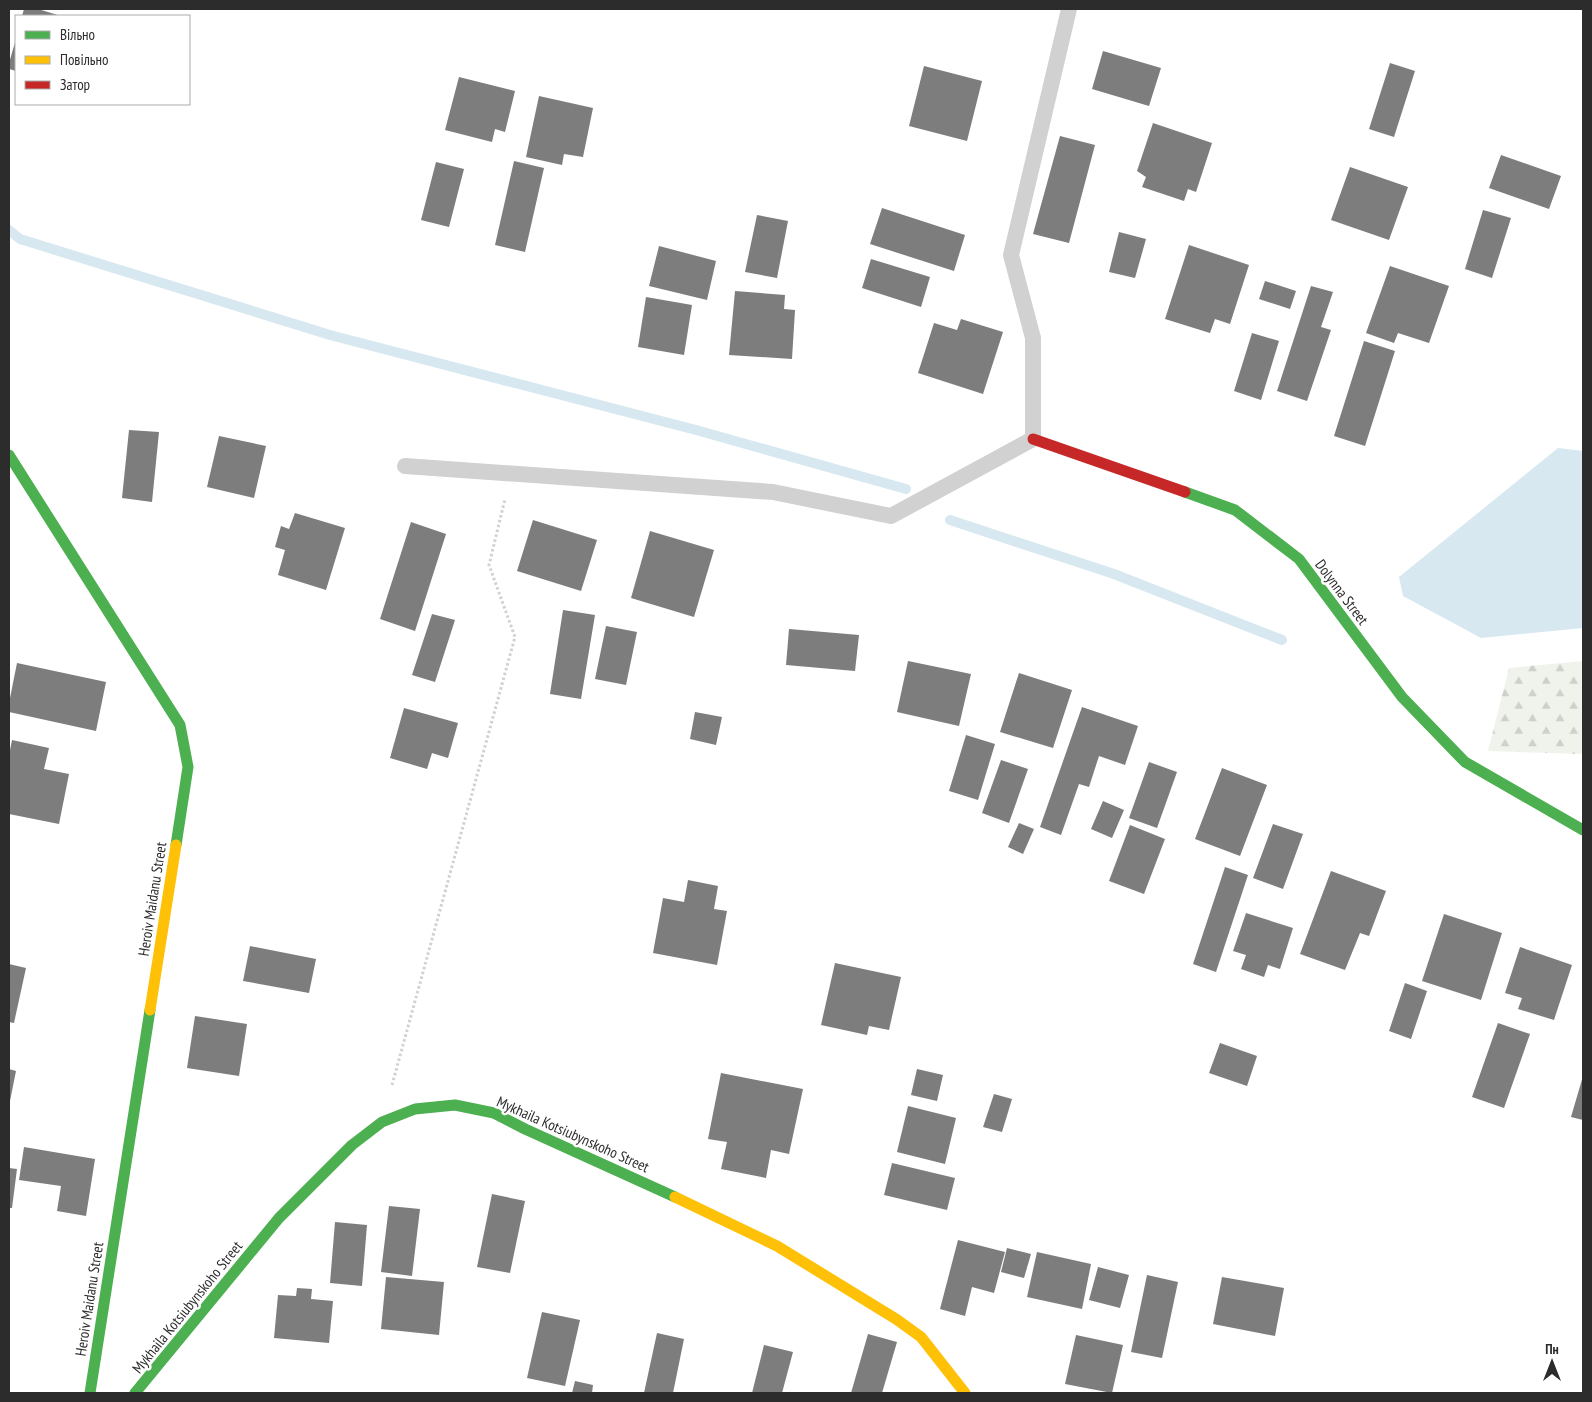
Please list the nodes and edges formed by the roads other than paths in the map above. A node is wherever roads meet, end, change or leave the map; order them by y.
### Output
1 (1069, 9) edge
2 (1033, 439) junction
3 (9, 455) edge
4 (405, 466) dead end
5 (1583, 830) edge
6 (90, 1393) edge
7 (135, 1393) edge
8 (966, 1393) edge

1 - 2 lane
2 - 4 lane
2 - 5 street, Dolynna Street
3 - 6 street, Heroiv Maidanu Street
7 - 8 street, Mykhaila Kotsiubynskoho Street

